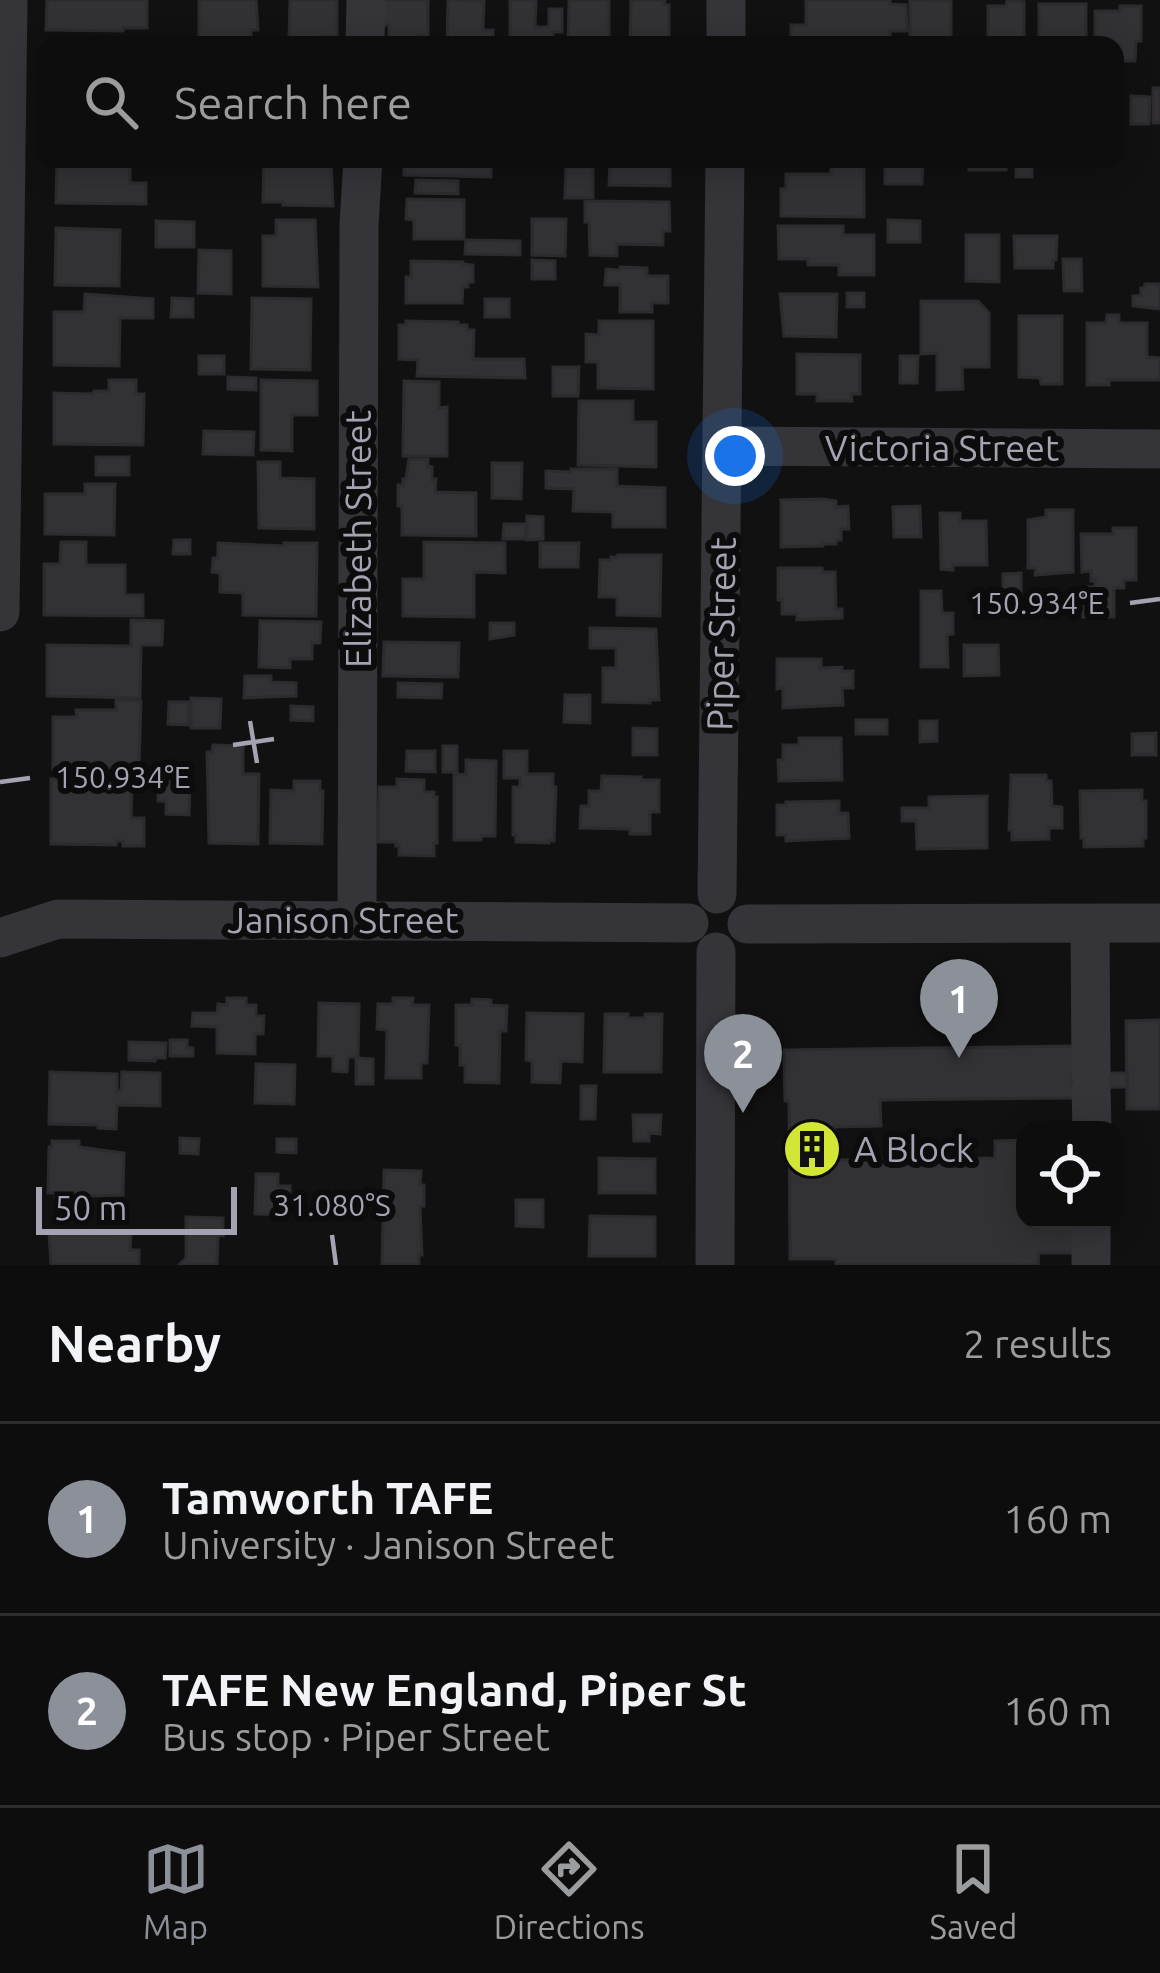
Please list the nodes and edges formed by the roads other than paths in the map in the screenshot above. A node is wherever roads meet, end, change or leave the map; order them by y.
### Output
1 (8, 0) edge
2 (366, 0) edge
3 (726, 0) edge
4 (365, 36) edge
5 (726, 36) edge
6 (362, 168) edge
7 (725, 168) edge
8 (1, 401) edge
9 (724, 446) junction
10 (1160, 449) edge
11 (0, 612) edge
12 (717, 894) junction
13 (357, 920) junction
14 (1160, 923) edge
15 (747, 924) junction
16 (1090, 924) junction
17 (702, 937) junction
18 (0, 938) edge
19 (1092, 1121) edge
20 (1091, 1229) edge
21 (715, 1265) edge
22 (1091, 1265) edge

1 - 8 street
2 - 4 street
3 - 5 street
6 - 13 street, Elizabeth Street
7 - 9 street, Piper Street
8 - 11 street
9 - 10 street, Victoria Street
9 - 12 street, Piper Street
12 - 15 street
12 - 17 street
13 - 17 street, Janison Street
13 - 18 street, Janison Street
14 - 16 street
15 - 16 street
15 - 17 street
16 - 19 street
17 - 21 street
20 - 22 street

